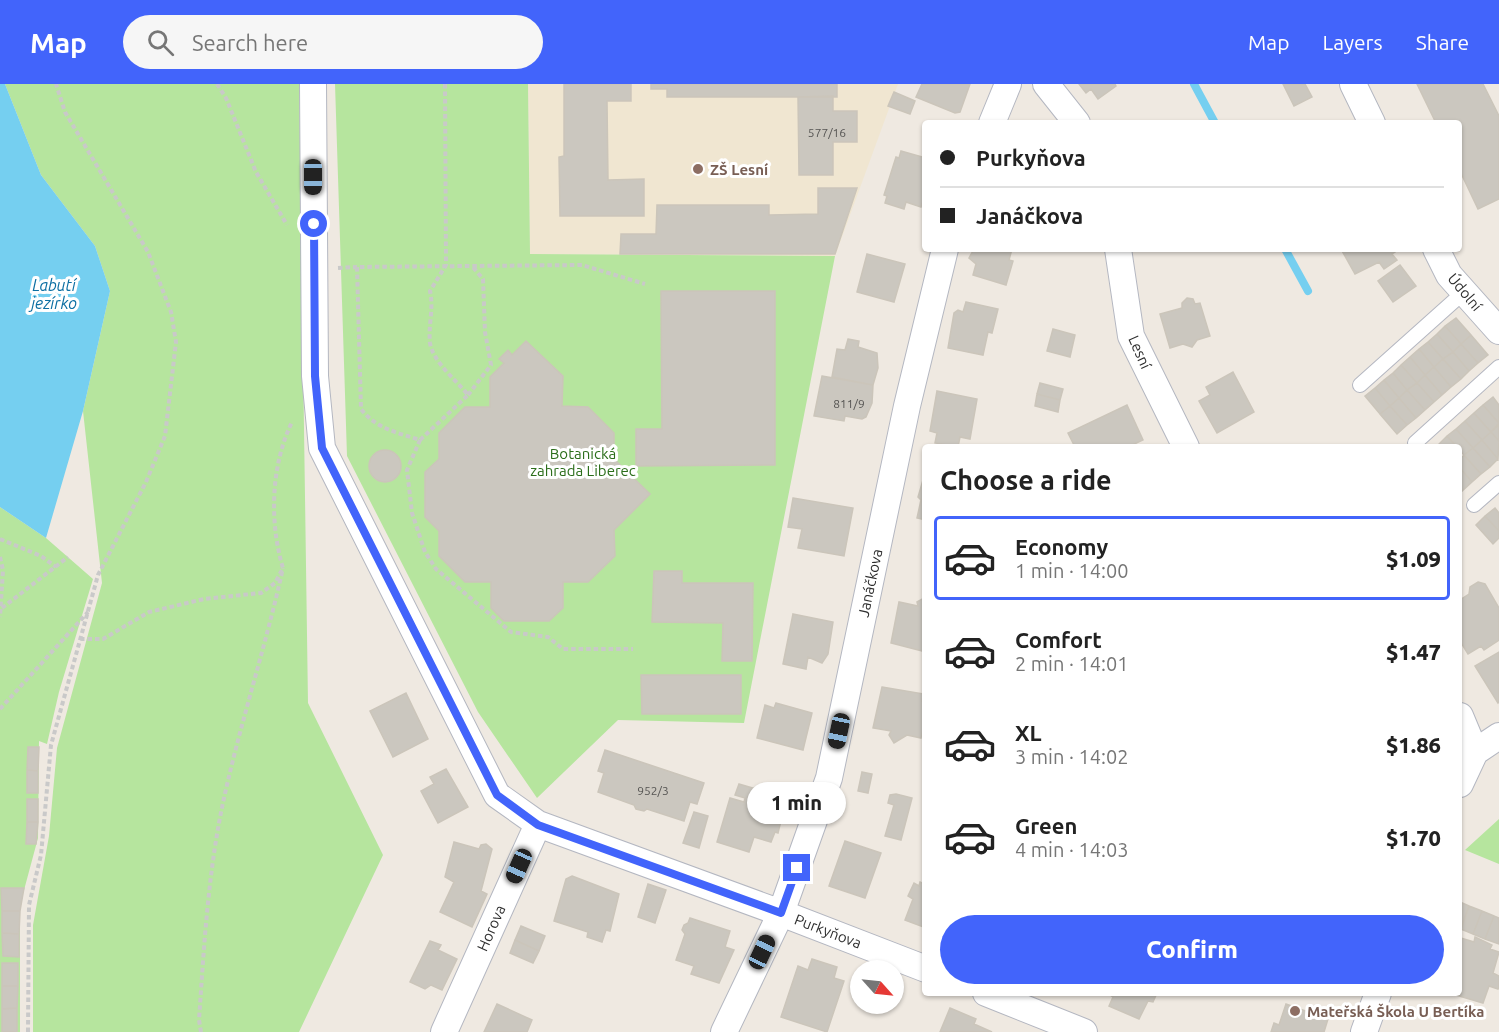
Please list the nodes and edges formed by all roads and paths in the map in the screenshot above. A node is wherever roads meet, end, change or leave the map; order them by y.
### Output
1 (56, 84) edge
2 (217, 84) edge
3 (313, 84) edge
4 (445, 84) edge
5 (1008, 84) edge
6 (1046, 84) edge
7 (1353, 84) edge
8 (993, 120) edge
9 (1075, 120) edge
10 (1371, 120) edge
11 (291, 231) dead end
12 (944, 252) edge
13 (1118, 252) edge
14 (1438, 252) edge
15 (446, 265) junction
16 (471, 265) junction
17 (645, 284) dead end
18 (1464, 292) junction
19 (1499, 331) edge
20 (1499, 367) edge
21 (1360, 385) dead end
22 (468, 395) junction
23 (296, 414) dead end
24 (420, 440) junction
25 (1415, 443) dead end
26 (1185, 444) edge
27 (1499, 483) edge
28 (1474, 505) dead end
29 (0, 539) edge
30 (0, 557) edge
31 (68, 557) dead end
32 (56, 567) junction
33 (283, 568) junction
34 (2, 608) junction
35 (88, 611) junction
36 (0, 617) edge
37 (80, 639) junction
38 (633, 649) dead end
39 (0, 709) edge
40 (1462, 721) edge
41 (1499, 736) edge
42 (1475, 752) junction
43 (1462, 780) edge
44 (538, 825) junction
45 (781, 913) junction
46 (922, 967) edge
47 (992, 996) edge
48 (1377, 996) edge
49 (1057, 1027) edge
50 (28, 1032) edge
51 (201, 1032) edge
52 (444, 1032) edge
53 (724, 1032) edge
54 (1084, 1032) edge
55 (1364, 1032) edge

1 - 35 path
2 - 11 path
3 - 44 street, Purkyňova
4 - 15 path
5 - 8 street
6 - 9 street
7 - 10 street
12 - 45 street, Janáčkova
13 - 26 street, Lesní
14 - 18 street, Údolní
15 - 16 path
15 - 22 path
15 - 24 path
16 - 17 path
16 - 22 path
18 - 19 street, Údolní
18 - 21 lane
20 - 25 lane
22 - 24 path
23 - 33 path
24 - 38 path
27 - 28 lane
29 - 32 path
30 - 34 path
31 - 32 path
32 - 34 path
33 - 37 path
33 - 51 path
34 - 36 path
35 - 37 path
35 - 39 path
37 - 50 path
40 - 42 street
41 - 42 street
42 - 43 street
44 - 45 street, Purkyňova
44 - 52 street, Horova
45 - 46 street, Purkyňova
45 - 53 street
47 - 49 street
48 - 55 street
49 - 54 street

